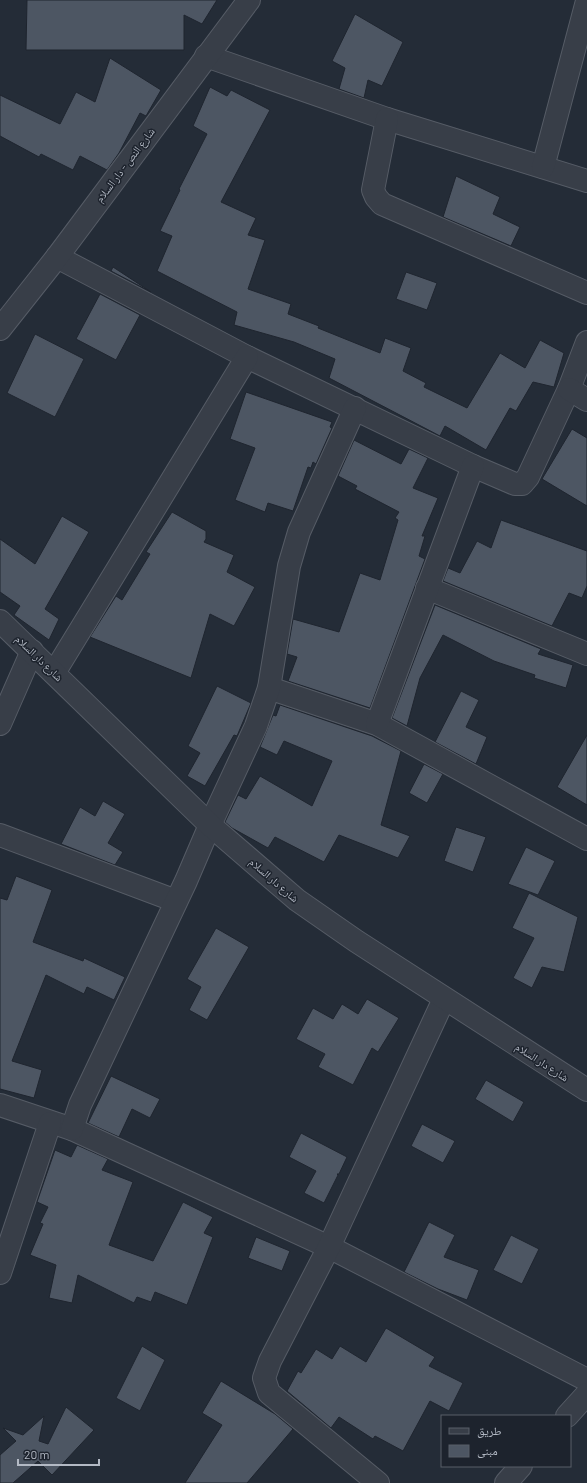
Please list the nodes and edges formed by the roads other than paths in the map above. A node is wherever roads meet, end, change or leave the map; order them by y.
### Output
1 (249, 0) edge
2 (587, 1) edge
3 (206, 56) junction
4 (387, 119) junction
5 (543, 167) junction
6 (587, 181) edge
7 (57, 257) junction
8 (587, 293) edge
9 (0, 329) edge
10 (587, 342) edge
11 (247, 357) junction
12 (569, 389) junction
13 (587, 400) edge
14 (355, 408) junction
15 (473, 466) junction
16 (427, 588) junction
17 (0, 621) edge
18 (32, 651) junction
19 (587, 654) edge
20 (54, 673) junction
21 (269, 688) junction
22 (0, 724) edge
23 (377, 724) junction
24 (210, 825) junction
25 (0, 835) edge
26 (587, 839) edge
27 (176, 901) junction
28 (444, 999) junction
29 (587, 1090) edge
30 (0, 1105) edge
31 (50, 1123) junction
32 (72, 1130) junction
33 (329, 1247) junction
34 (0, 1272) edge
35 (587, 1380) edge
36 (587, 1394) edge
37 (568, 1415) edge
38 (520, 1467) edge
39 (378, 1483) edge
40 (506, 1483) edge

1 - 3 street, شارع النص - دار السلام
2 - 5 street
3 - 4 street
3 - 7 street, شارع النص - دار السلام
4 - 5 street
4 - 8 street
5 - 6 street
7 - 9 street, شارع النص - دار السلام
7 - 11 street
10 - 12 street
11 - 14 street
11 - 20 street
12 - 13 street
12 - 15 street
14 - 15 street
14 - 21 street
15 - 16 street
16 - 19 street
16 - 23 street
17 - 18 street, شارع دار السلام
18 - 20 street, شارع دار السلام
18 - 22 street
20 - 24 street, شارع دار السلام
21 - 23 street
21 - 24 street
23 - 26 street
24 - 27 street
24 - 28 street, شارع دار السلام
25 - 27 street
27 - 32 street
28 - 29 street, شارع دار السلام
28 - 33 street
30 - 31 street
31 - 32 street
31 - 34 street
32 - 33 street
33 - 35 street
33 - 39 street
36 - 37 street
38 - 40 street

